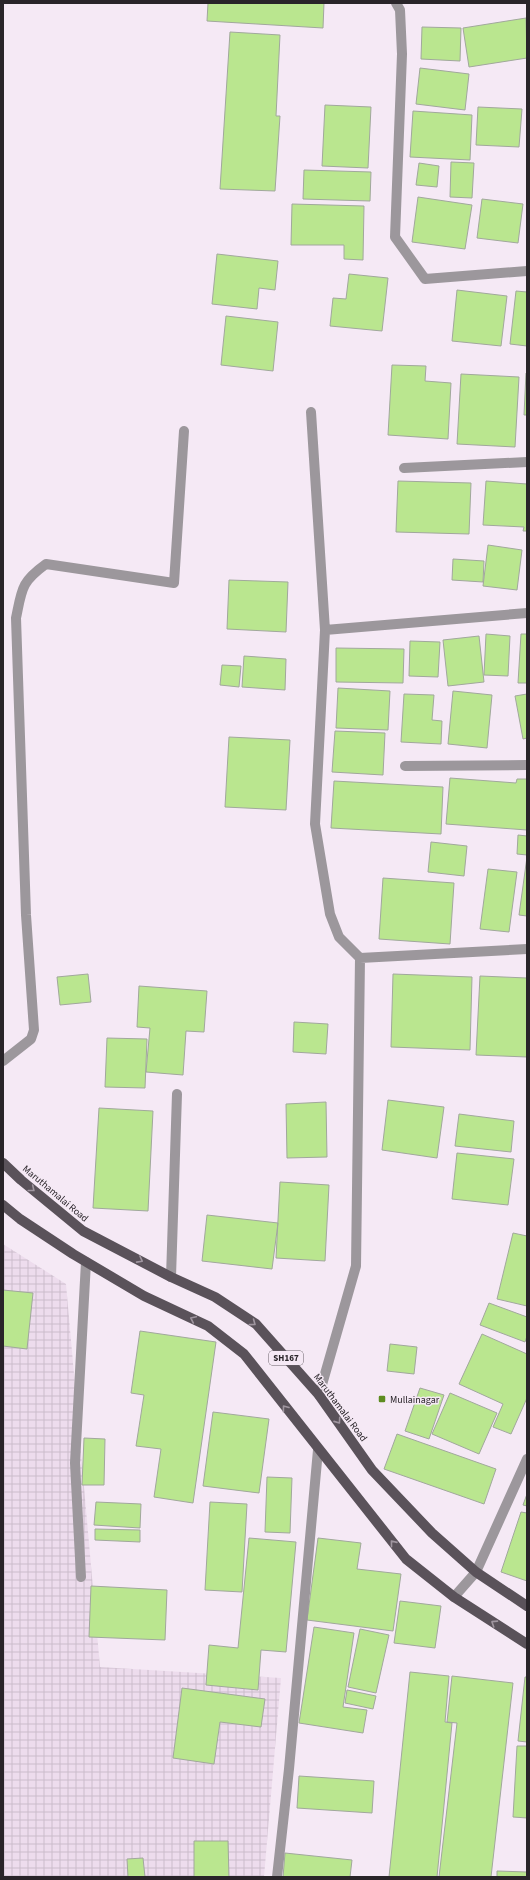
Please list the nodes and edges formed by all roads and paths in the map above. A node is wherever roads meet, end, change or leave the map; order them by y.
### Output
1 (396, 3) edge
2 (527, 271) edge
3 (311, 412) dead end
4 (184, 431) dead end
5 (527, 462) edge
6 (404, 468) dead end
7 (527, 613) edge
8 (325, 630) junction
9 (527, 765) edge
10 (405, 766) dead end
11 (527, 949) edge
12 (360, 958) junction
13 (3, 1061) edge
14 (177, 1094) dead end
15 (3, 1163) edge
16 (3, 1205) edge
17 (86, 1262) junction
18 (171, 1277) junction
19 (319, 1395) junction
20 (318, 1450) junction
21 (527, 1459) edge
22 (476, 1572) junction
23 (80, 1577) dead end
24 (454, 1597) junction
25 (527, 1606) edge
26 (527, 1644) edge
27 (277, 1877) edge

1 - 2 street
3 - 8 street
4 - 13 street
5 - 6 street
7 - 8 street
8 - 12 street
9 - 10 street
11 - 12 street
12 - 19 street
14 - 18 street
15 -> 18 main road, Maruthamalai Road / SH167
16 - 17 main road, SH167
20 -> 17 main road, SH167
17 - 23 street
18 -> 19 main road, Maruthamalai Road / SH167
19 -> 22 main road, Maruthamalai Road / SH167
24 -> 20 main road, SH167
20 - 27 street
21 - 22 street
22 - 24 street
22 - 25 main road, Maruthamalai Road / SH167
26 -> 24 main road, SH167

